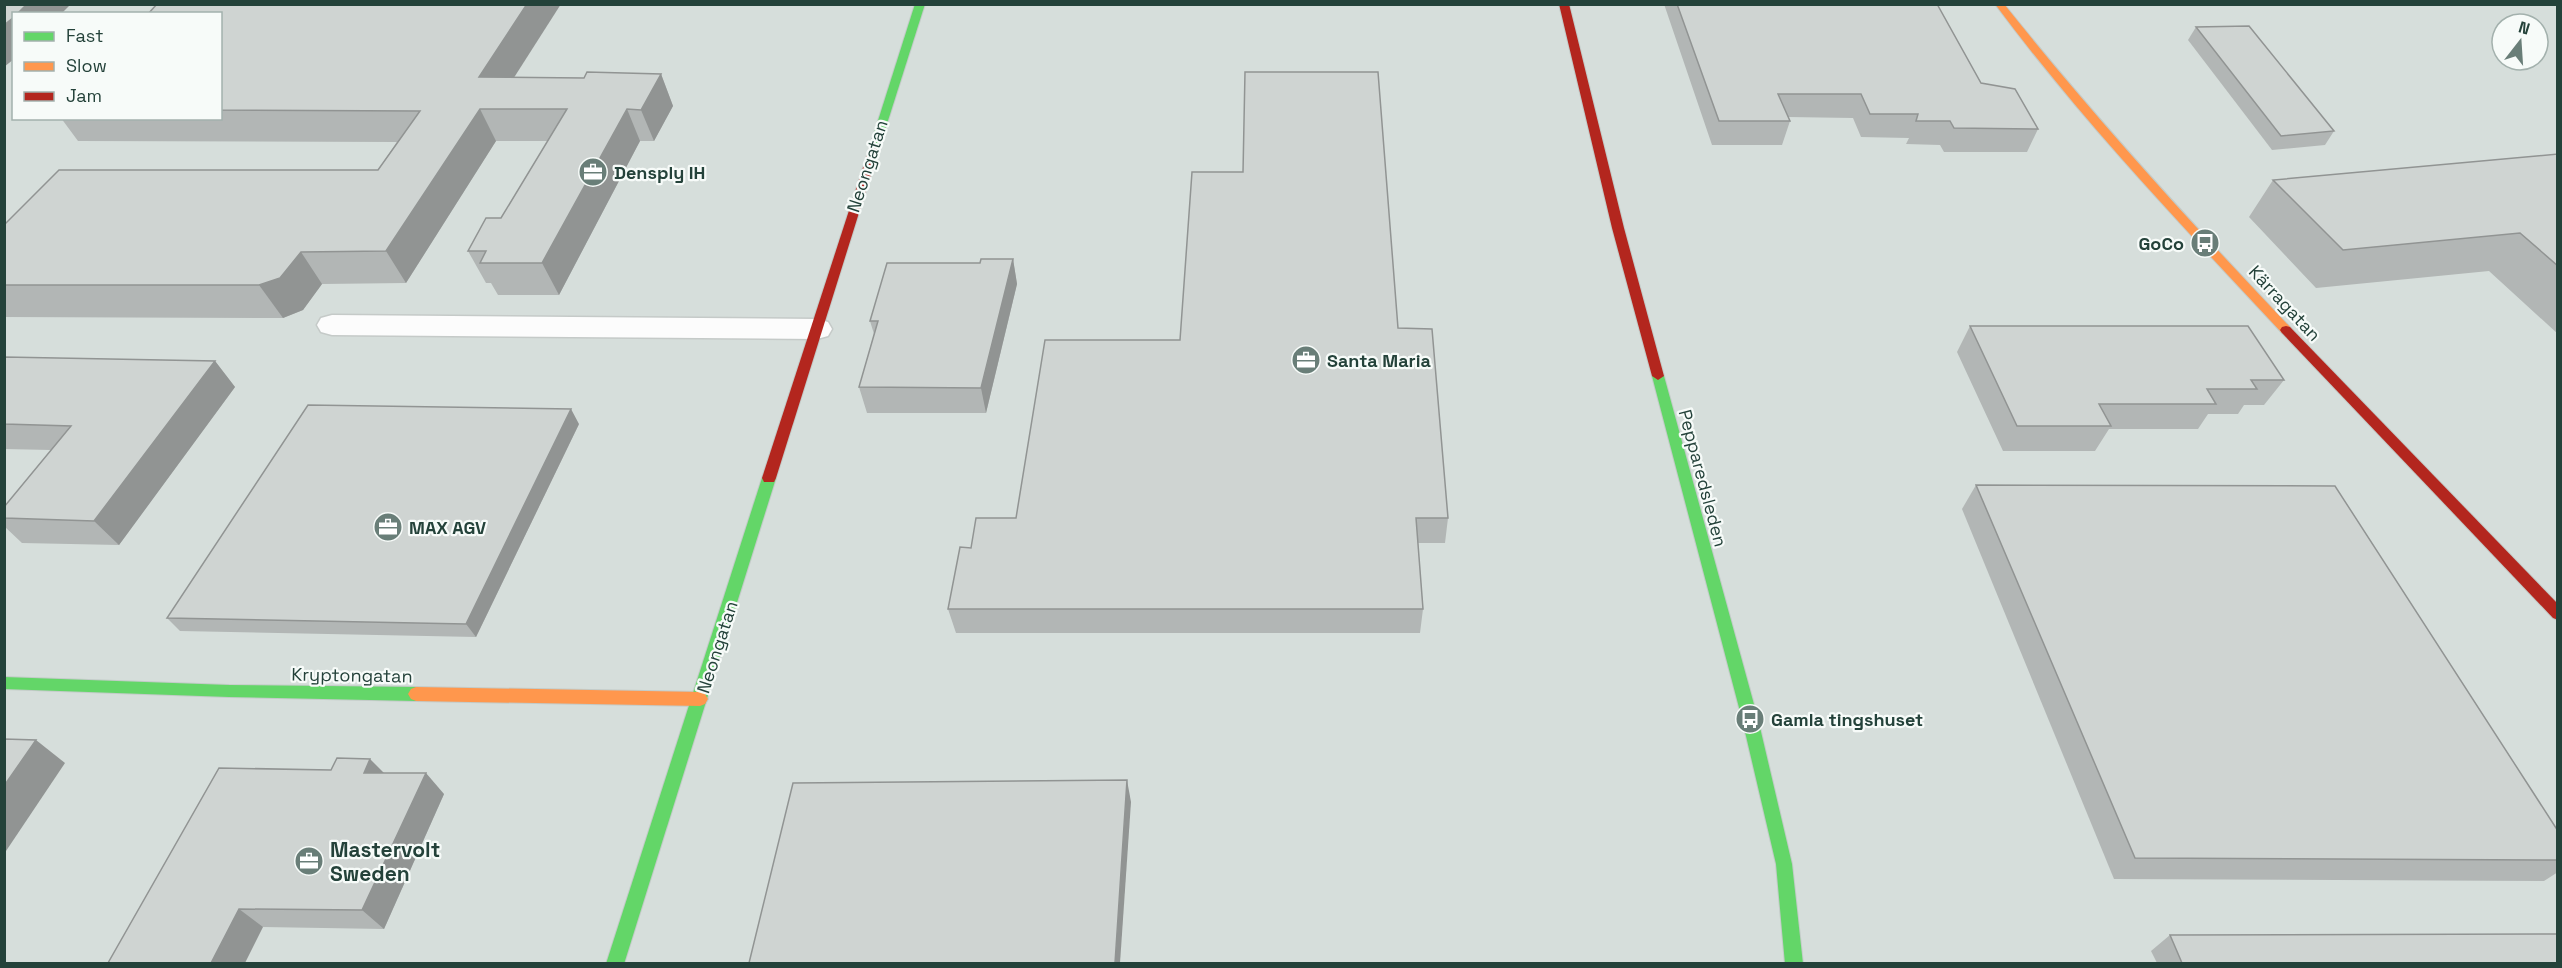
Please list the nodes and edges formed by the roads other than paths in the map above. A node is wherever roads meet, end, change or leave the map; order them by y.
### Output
1 (920, 4) edge
2 (1564, 4) edge
3 (1999, 4) edge
4 (332, 325) dead end
5 (817, 329) junction
6 (2558, 614) edge
7 (4, 683) edge
8 (700, 699) junction
9 (615, 963) edge
10 (1794, 963) edge

1 - 5 street, Neongatan
2 - 10 street, Pepparedsleden
3 - 6 street, Kärragatan
4 - 5 street
5 - 8 street, Neongatan
7 - 8 street, Kryptongatan
8 - 9 street, Neongatan

